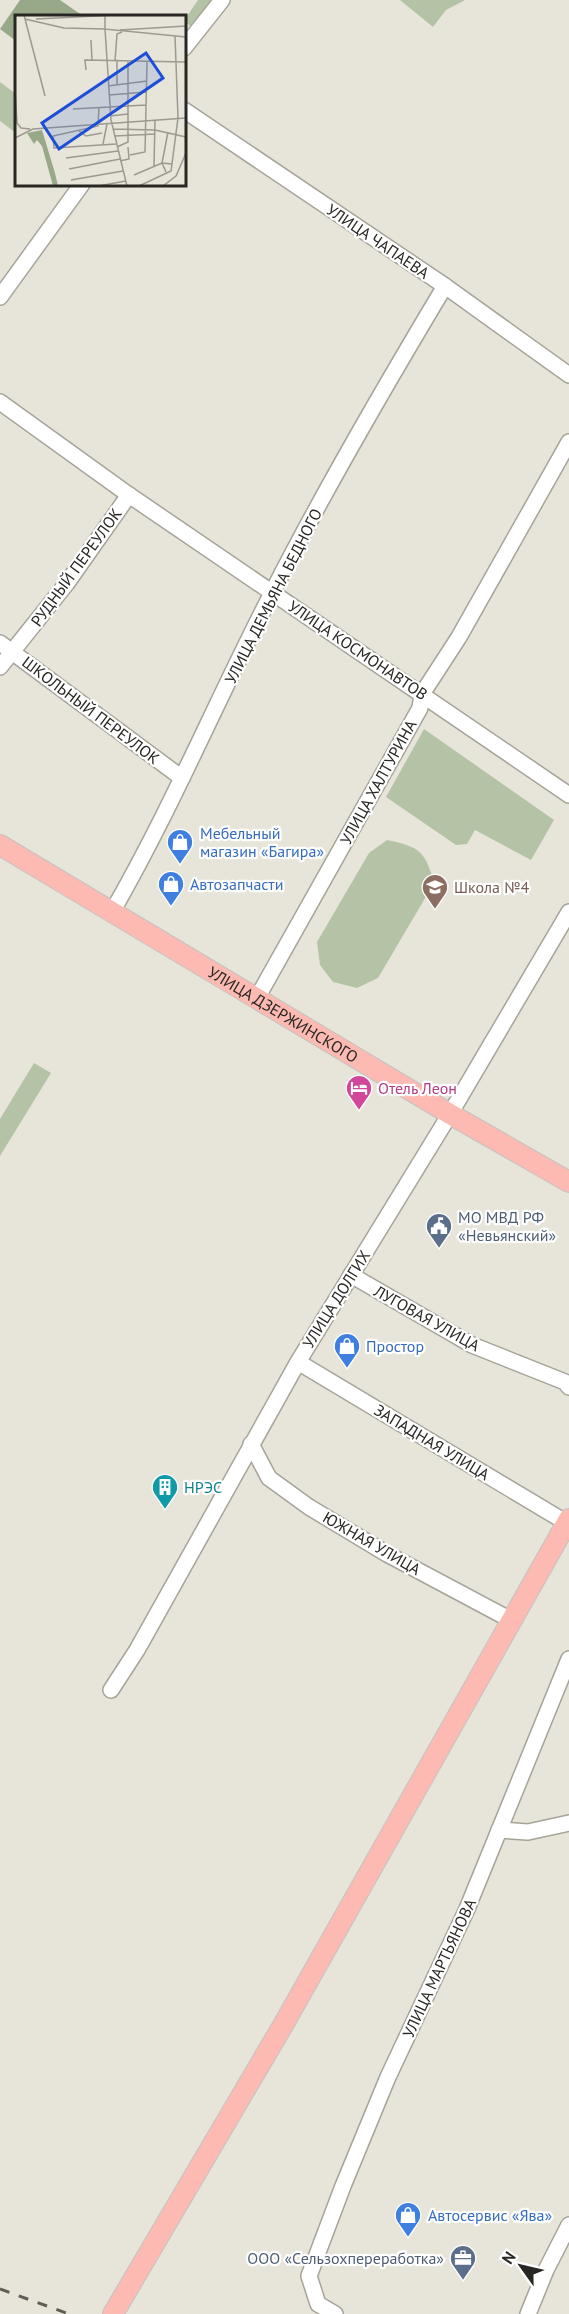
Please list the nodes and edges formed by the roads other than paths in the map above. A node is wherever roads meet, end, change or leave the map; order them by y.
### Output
1 (222, 0) edge
2 (186, 45) edge
3 (186, 111) edge
4 (81, 186) edge
5 (445, 286) junction
6 (0, 297) edge
7 (569, 375) edge
8 (0, 402) edge
9 (569, 442) edge
10 (129, 495) junction
11 (272, 592) junction
12 (6, 648) edge
13 (0, 667) edge
14 (422, 694) junction
15 (182, 778) junction
16 (569, 795) edge
17 (0, 845) edge
18 (112, 912) junction
19 (569, 912) edge
20 (257, 998) junction
21 (450, 1114) junction
22 (569, 1182) edge
23 (351, 1275) junction
24 (298, 1362) junction
25 (569, 1387) edge
26 (251, 1444) junction
27 (568, 1521) edge
28 (511, 1620) junction
29 (569, 1659) edge
30 (111, 1690) dead end
31 (569, 1823) edge
32 (499, 1830) junction
33 (569, 2225) edge
34 (113, 2314) edge
35 (335, 2314) edge
36 (528, 2314) edge

1 - 2 street
3 - 5 street, УЛИЦА ЧАПАЕВА
4 - 6 street
5 - 7 street, УЛИЦА ЧАПАЕВА
5 - 11 street, УЛИЦА ДЕМЬЯНА БЕДНОГО
8 - 10 street, УЛИЦА КОСМОНАВТОВ
9 - 14 street, УЛИЦА ХАЛТУРИНА
10 - 11 street, УЛИЦА КОСМОНАВТОВ
10 - 12 street, РУДНЫЙ ПЕРЕУЛОК
11 - 14 street, УЛИЦА КОСМОНАВТОВ
11 - 15 street, УЛИЦА ДЕМЬЯНА БЕДНОГО
12 - 13 street, РУДНЫЙ ПЕРЕУЛОК
12 - 15 street, ШКОЛЬНЫЙ ПЕРЕУЛОК
14 - 16 street, УЛИЦА КОСМОНАВТОВ
14 - 20 street, УЛИЦА ХАЛТУРИНА
15 - 18 street, УЛИЦА ДЕМЬЯНА БЕДНОГО
17 - 18 main road, УЛИЦА ДЗЕРЖИНСКОГО
18 - 20 main road, УЛИЦА ДЗЕРЖИНСКОГО
19 - 21 street, УЛИЦА ДОЛГИХ
20 - 21 main road, УЛИЦА ДЗЕРЖИНСКОГО
21 - 22 main road, УЛИЦА ДЗЕРЖИНСКОГО
21 - 23 street, УЛИЦА ДОЛГИХ
23 - 24 street, УЛИЦА ДОЛГИХ
23 - 25 street, ЛУГОВАЯ УЛИЦА
24 - 26 street, УЛИЦА ДОЛГИХ
24 - 27 street, ЗАПАДНАЯ УЛИЦА
26 - 28 street, ЮЖНАЯ УЛИЦА
26 - 30 street, УЛИЦА ДОЛГИХ
27 - 28 main road
28 - 34 main road
29 - 32 street, УЛИЦА МАРТЬЯНОВА
31 - 32 street
32 - 35 street, УЛИЦА МАРТЬЯНОВА
33 - 36 street

